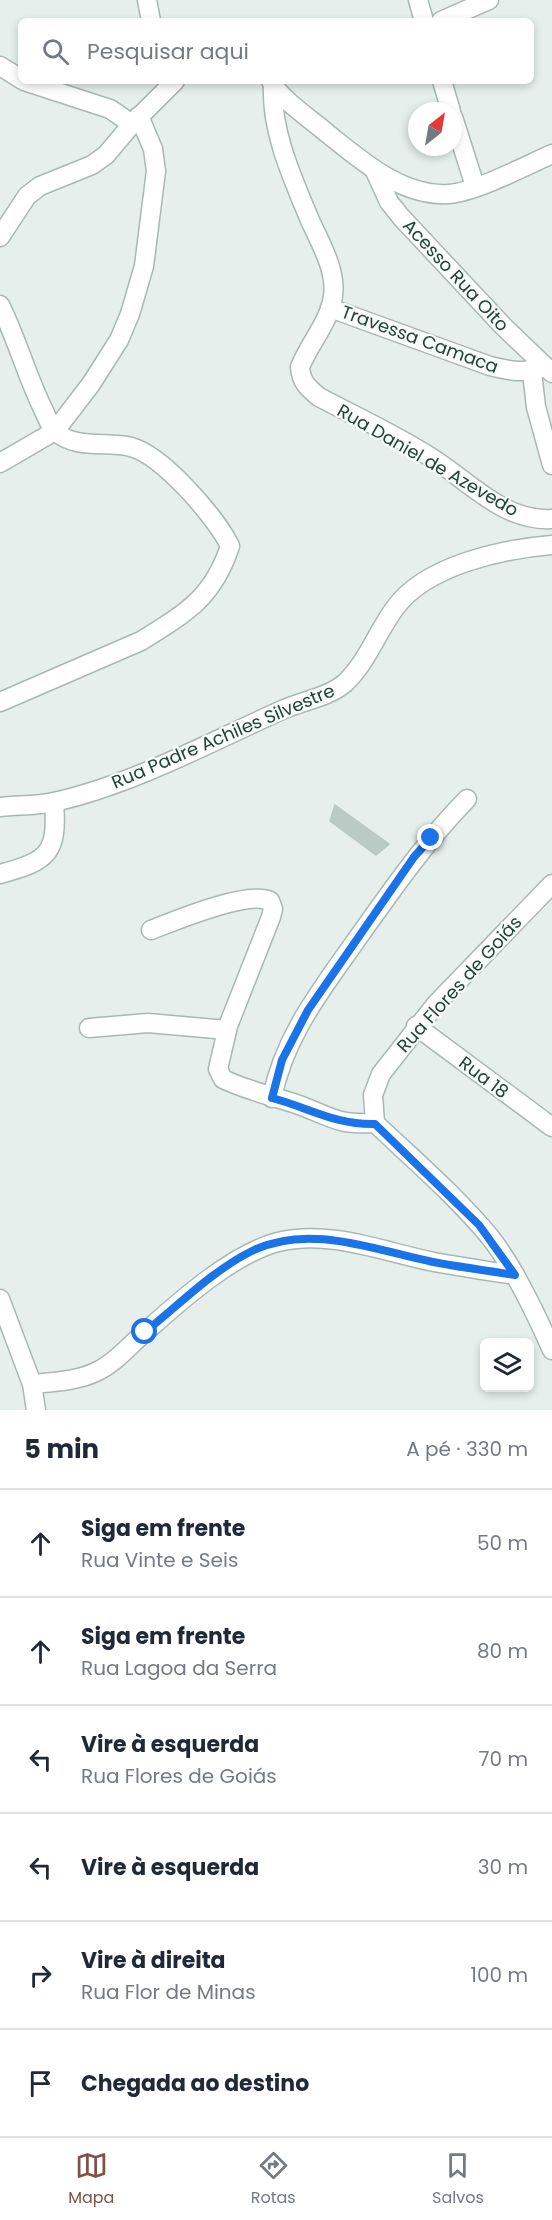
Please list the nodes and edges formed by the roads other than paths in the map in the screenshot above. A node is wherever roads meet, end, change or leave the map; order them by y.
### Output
1 (147, 0) edge
2 (418, 0) edge
3 (489, 0) edge
4 (150, 18) edge
5 (423, 18) edge
6 (448, 18) edge
7 (0, 66) edge
8 (18, 77) edge
9 (35, 84) edge
10 (168, 84) edge
11 (272, 84) edge
12 (273, 84) edge
13 (443, 84) edge
14 (448, 102) edge
15 (135, 120) junction
16 (462, 145) edge
17 (546, 161) edge
18 (373, 167) junction
19 (475, 186) junction
20 (0, 237) edge
21 (0, 305) edge
22 (330, 308) junction
23 (543, 371) edge
24 (55, 431) junction
25 (0, 463) edge
26 (552, 465) edge
27 (552, 519) edge
28 (552, 545) edge
29 (0, 702) edge
30 (467, 799) dead end
31 (54, 802) junction
32 (0, 807) edge
33 (0, 874) edge
34 (552, 884) edge
35 (151, 930) dead end
36 (416, 1026) junction
37 (89, 1028) dead end
38 (227, 1030) junction
39 (272, 1098) junction
40 (375, 1124) junction
41 (552, 1127) edge
42 (515, 1275) junction
43 (0, 1299) edge
44 (552, 1350) edge
45 (32, 1384) junction
46 (36, 1410) edge

1 - 4 street
2 - 5 street
3 - 6 street
7 - 8 street
9 - 15 street
10 - 15 street
11 - 22 street, Rua Daniel de Azevedo
12 - 18 street
13 - 14 street
15 - 20 street
15 - 24 street
16 - 19 street
17 - 19 street
18 - 19 street
18 - 23 street, Acesso Rua Oito
21 - 24 street
22 - 23 street, Travessa Camaca
22 - 27 street, Rua Daniel de Azevedo
23 - 26 street
24 - 25 street
24 - 29 street
28 - 31 street, Rua Padre Achiles Silvestre
30 - 39 street
31 - 32 street, Rua Padre Achiles Silvestre
31 - 33 street
34 - 36 street, Rua Flores de Goiás
35 - 38 street
36 - 40 street, Rua Flores de Goiás
36 - 41 street, Rua 18
37 - 38 street
38 - 39 street
39 - 40 street
40 - 42 street
42 - 44 street
42 - 45 street
43 - 45 street
45 - 46 street

